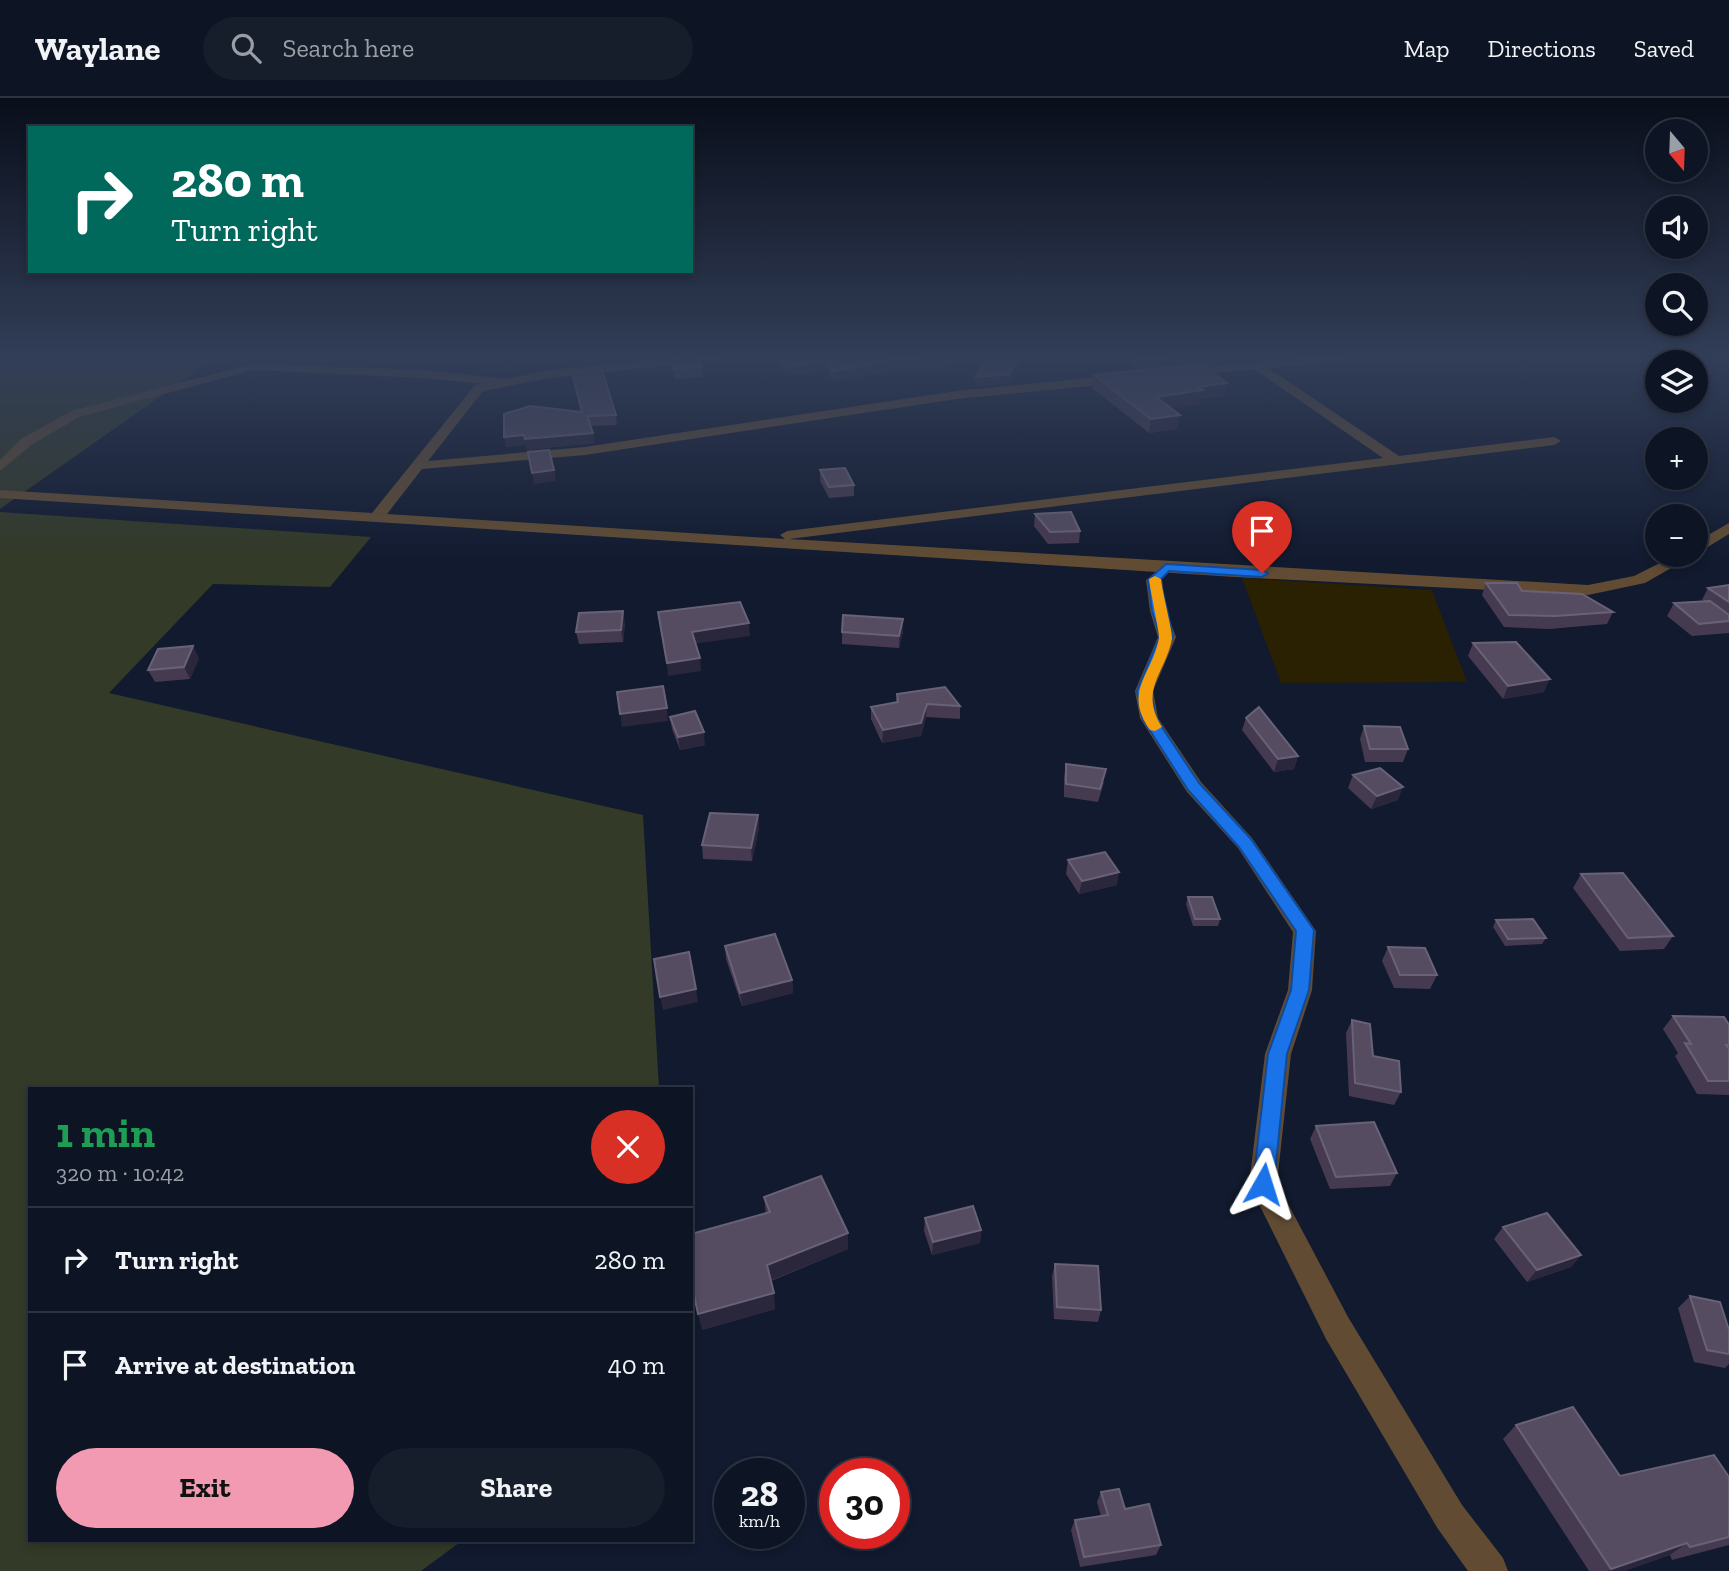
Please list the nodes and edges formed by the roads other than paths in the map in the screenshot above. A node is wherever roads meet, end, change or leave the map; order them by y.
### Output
1 (56, 425) edge
2 (449, 425) edge
3 (759, 425) edge
4 (1343, 425) edge
5 (1554, 441) dead end
6 (1396, 460) junction
7 (415, 466) junction
8 (0, 467) edge
9 (0, 494) edge
10 (376, 518) junction
11 (884, 522) junction
12 (1729, 527) edge
13 (737, 541) junction
14 (1708, 541) edge
15 (871, 549) junction
16 (1663, 567) edge
17 (1160, 574) junction
18 (1490, 1571) edge

1 - 8 street
2 - 7 street
3 - 7 street
4 - 6 street
5 - 6 street
6 - 11 street
7 - 10 street
9 - 10 street
10 - 13 street
11 - 13 street
11 - 15 street
12 - 14 street
13 - 15 street
15 - 17 street
16 - 17 street
17 - 18 street

